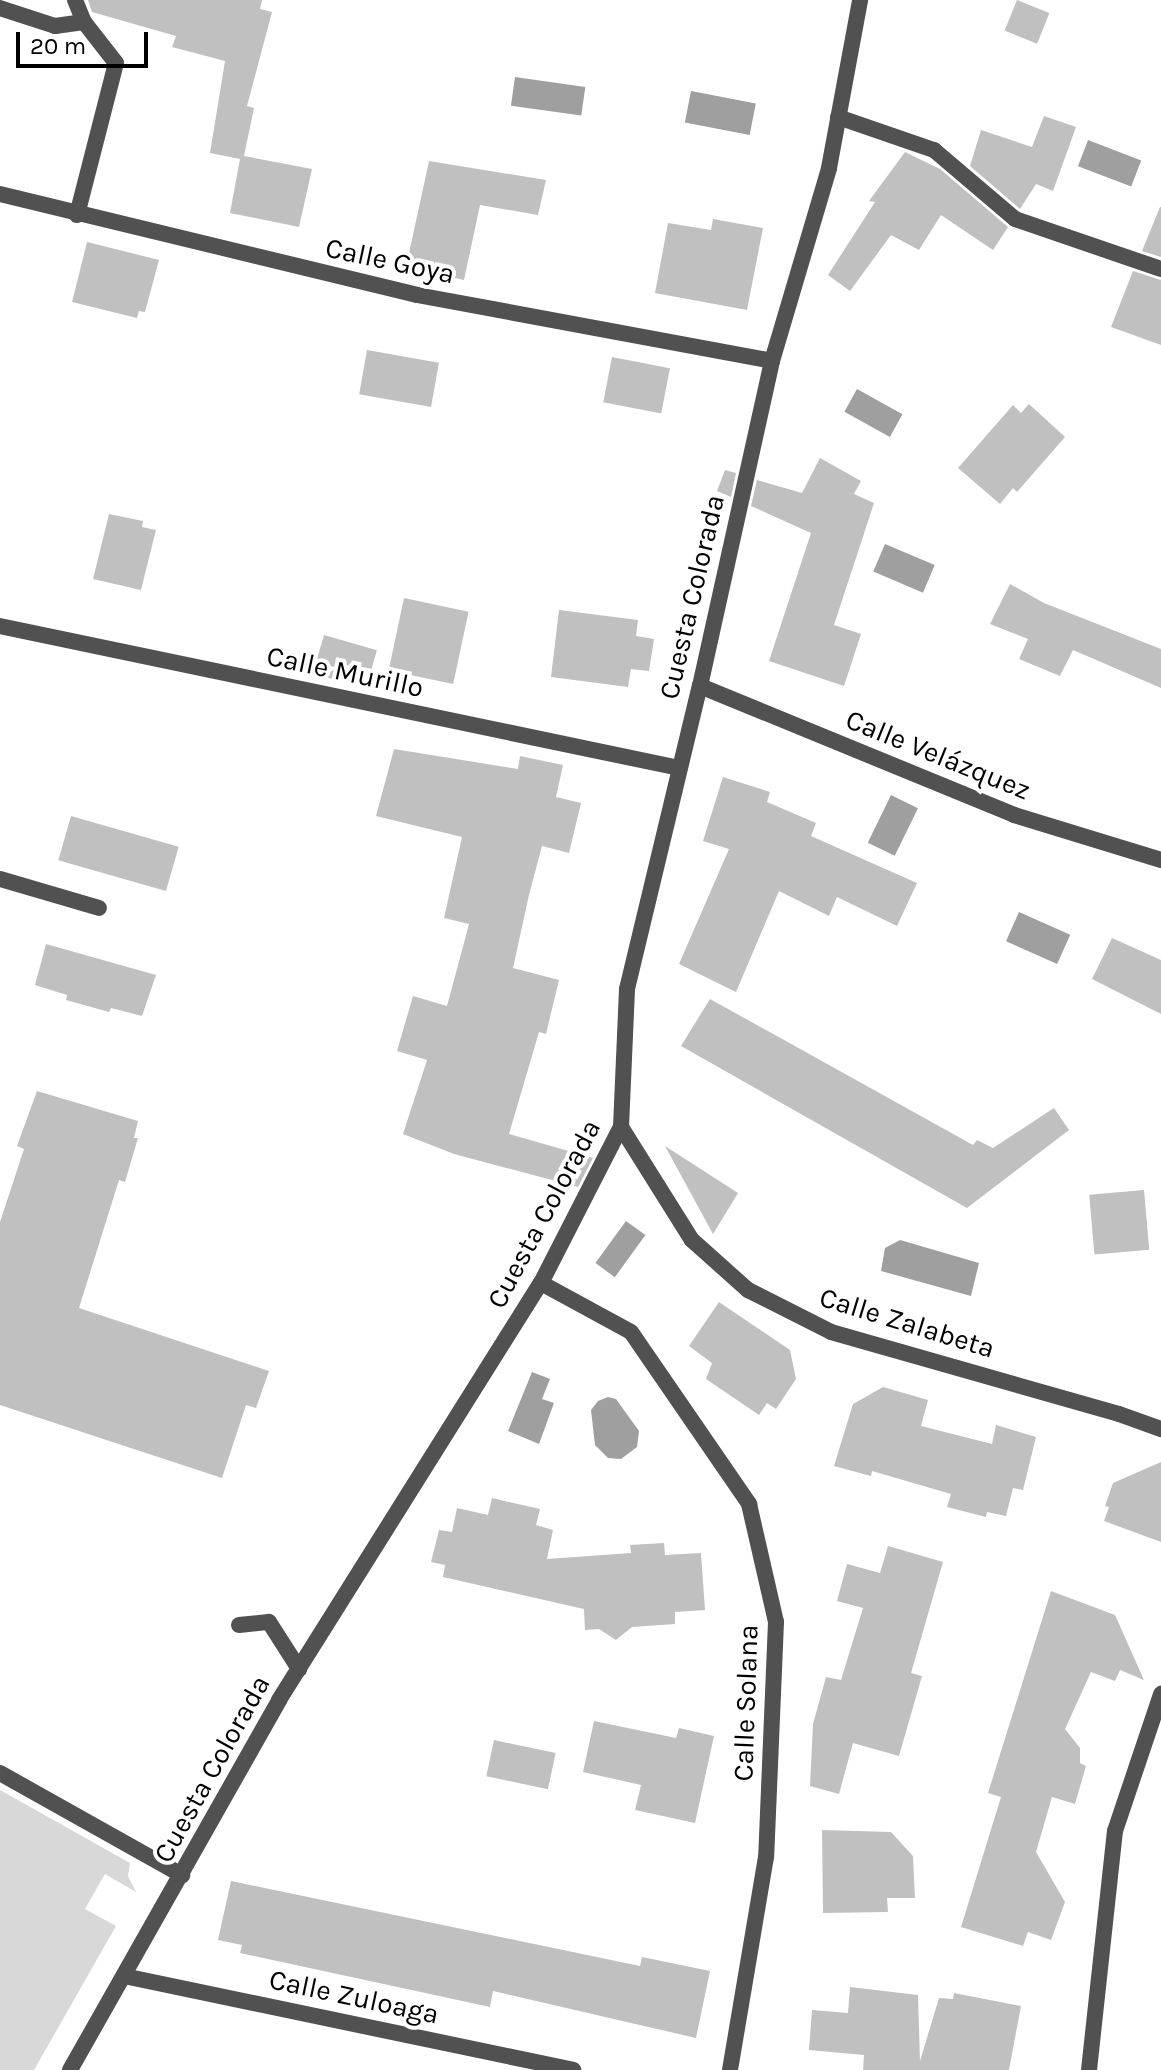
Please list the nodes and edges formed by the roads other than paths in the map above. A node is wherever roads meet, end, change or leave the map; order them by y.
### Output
1 (75, 0) edge
2 (860, 0) edge
3 (0, 8) edge
4 (84, 22) junction
5 (838, 117) junction
6 (0, 194) edge
7 (77, 215) junction
8 (1161, 269) edge
9 (772, 361) junction
10 (0, 626) edge
11 (700, 686) junction
12 (679, 768) junction
13 (1161, 860) edge
14 (0, 879) edge
15 (99, 908) dead end
16 (621, 1127) junction
17 (541, 1283) junction
18 (1161, 1429) edge
19 (239, 1625) dead end
20 (299, 1669) junction
21 (1161, 1694) edge
22 (0, 1773) edge
23 (182, 1875) junction
24 (124, 1976) junction
25 (70, 2070) edge
26 (573, 2070) edge
27 (730, 2070) edge
28 (1089, 2070) edge

1 - 4 street
2 - 5 street, Cuesta Colorada
3 - 4 street
4 - 7 street
5 - 8 street
5 - 9 street, Cuesta Colorada
6 - 7 street, Calle Goya
7 - 9 street, Calle Goya
9 - 11 street, Cuesta Colorada
10 - 12 street, Calle Murillo
11 - 12 street, Cuesta Colorada
11 - 13 street, Calle Velázquez
12 - 16 street, Cuesta Colorada
14 - 15 street
16 - 17 street, Cuesta Colorada
16 - 18 street, Calle Zalabeta
17 - 20 street, Cuesta Colorada
17 - 27 street, Calle Solana
19 - 20 street
20 - 23 street, Cuesta Colorada
21 - 28 street
22 - 23 street
23 - 24 street, Cuesta Colorada
24 - 25 street, Cuesta Colorada
24 - 26 street, Calle Zuloaga

